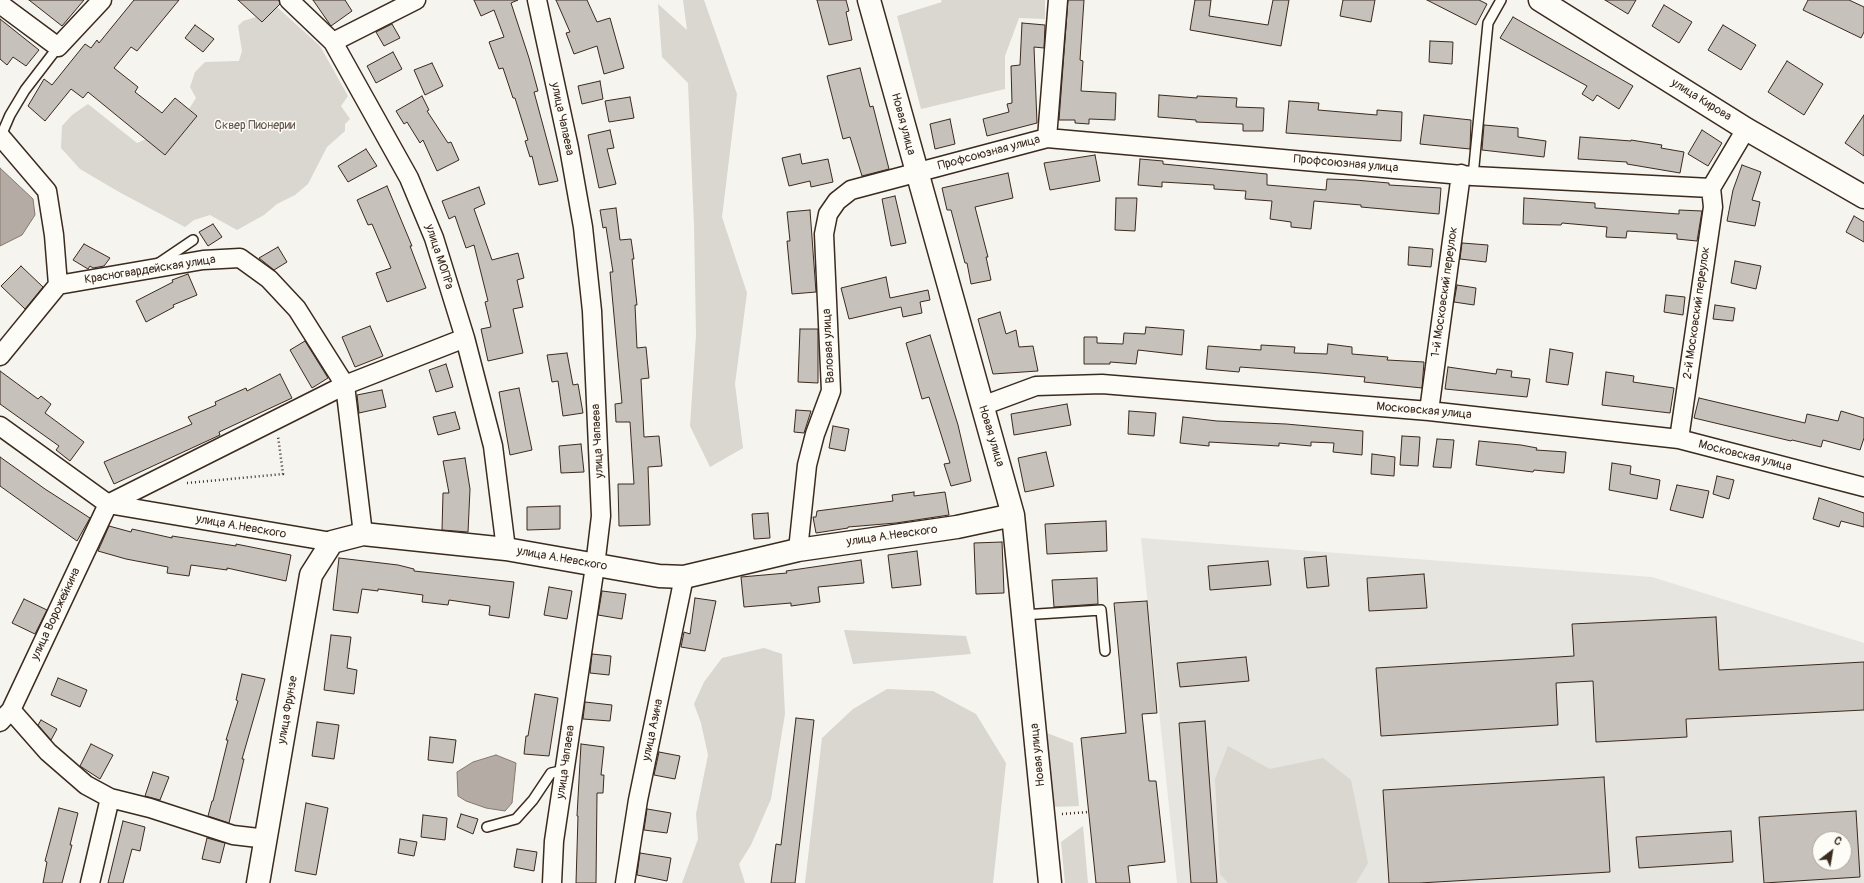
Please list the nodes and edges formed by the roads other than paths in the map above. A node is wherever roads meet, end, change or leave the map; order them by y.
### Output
1 (102, 0) edge
2 (289, 0) edge
3 (416, 0) edge
4 (537, 0) edge
5 (869, 0) edge
6 (1058, 0) edge
7 (1502, 0) edge
8 (1540, 0) edge
9 (0, 4) edge
10 (333, 42) junction
11 (58, 47) junction
12 (1746, 129) junction
13 (0, 137) edge
14 (1047, 138) junction
15 (916, 172) junction
16 (1467, 175) junction
17 (1711, 188) junction
18 (1864, 197) edge
19 (824, 234) joint
20 (193, 240) dead end
21 (152, 268) junction
22 (58, 285) junction
23 (465, 338) junction
24 (0, 356) edge
25 (345, 385) junction
26 (982, 406) junction
27 (1429, 411) junction
28 (0, 426) edge
29 (1679, 439) junction
30 (1864, 487) edge
31 (108, 504) junction
32 (1013, 515) junction
33 (363, 534) junction
34 (332, 542) junction
35 (506, 549) junction
36 (798, 550) junction
37 (595, 566) junction
38 (684, 577) junction
39 (1022, 615) junction
40 (1104, 651) dead end
41 (5, 716) edge
42 (565, 770) junction
43 (110, 798) junction
44 (487, 827) dead end
45 (267, 838) junction
46 (90, 883) edge
47 (258, 883) edge
48 (552, 883) edge
49 (625, 883) edge
50 (1050, 883) edge

1 - 11 street
2 - 10 street, улица МОПРа
3 - 10 street
4 - 37 street, улица Чапаева
5 - 15 street, Новая улица
6 - 14 street
7 - 16 lane
8 - 12 street, улица Кирова
9 - 11 street
10 - 23 street, улица МОПРа
11 - 13 lane
12 - 17 street
12 - 18 street, улица Кирова
13 - 22 street
14 - 15 street, Профсоюзная улица
14 - 16 street, Профсоюзная улица
15 - 19 street, Профсоюзная улица
15 - 26 street, Новая улица
16 - 17 street, Профсоюзная улица
16 - 27 street, 1-й Московский переулок
17 - 29 street, 2-й Московский переулок
19 - 36 street, Валовая улица
20 - 21 lane
21 - 22 street, Красногвардейская улица
21 - 25 street, Красногвардейская улица
22 - 24 street
23 - 25 street
23 - 35 street, улица МОПРа
25 - 31 street
25 - 33 street
26 - 27 street, Московская улица
26 - 32 street, Новая улица
27 - 29 street, Московская улица
28 - 31 street, улица А.Невского
29 - 30 street, Московская улица
31 - 34 street, улица А.Невского
31 - 41 street, улица Ворожейкина
32 - 36 street, улица А.Невского
32 - 39 street, Новая улица
33 - 34 street, улица А.Невского
33 - 35 street, улица А.Невского
34 - 45 street, улица Фрунзе
35 - 37 street, улица А.Невского
36 - 38 street, улица А.Невского
37 - 38 street, улица А.Невского
37 - 42 street, улица Чапаева
38 - 49 street, улица Азина
39 - 40 lane
39 - 50 street, Новая улица
41 - 43 street
42 - 44 lane
42 - 48 street, улица Чапаева
43 - 45 street
43 - 46 street
45 - 47 street, улица Фрунзе

